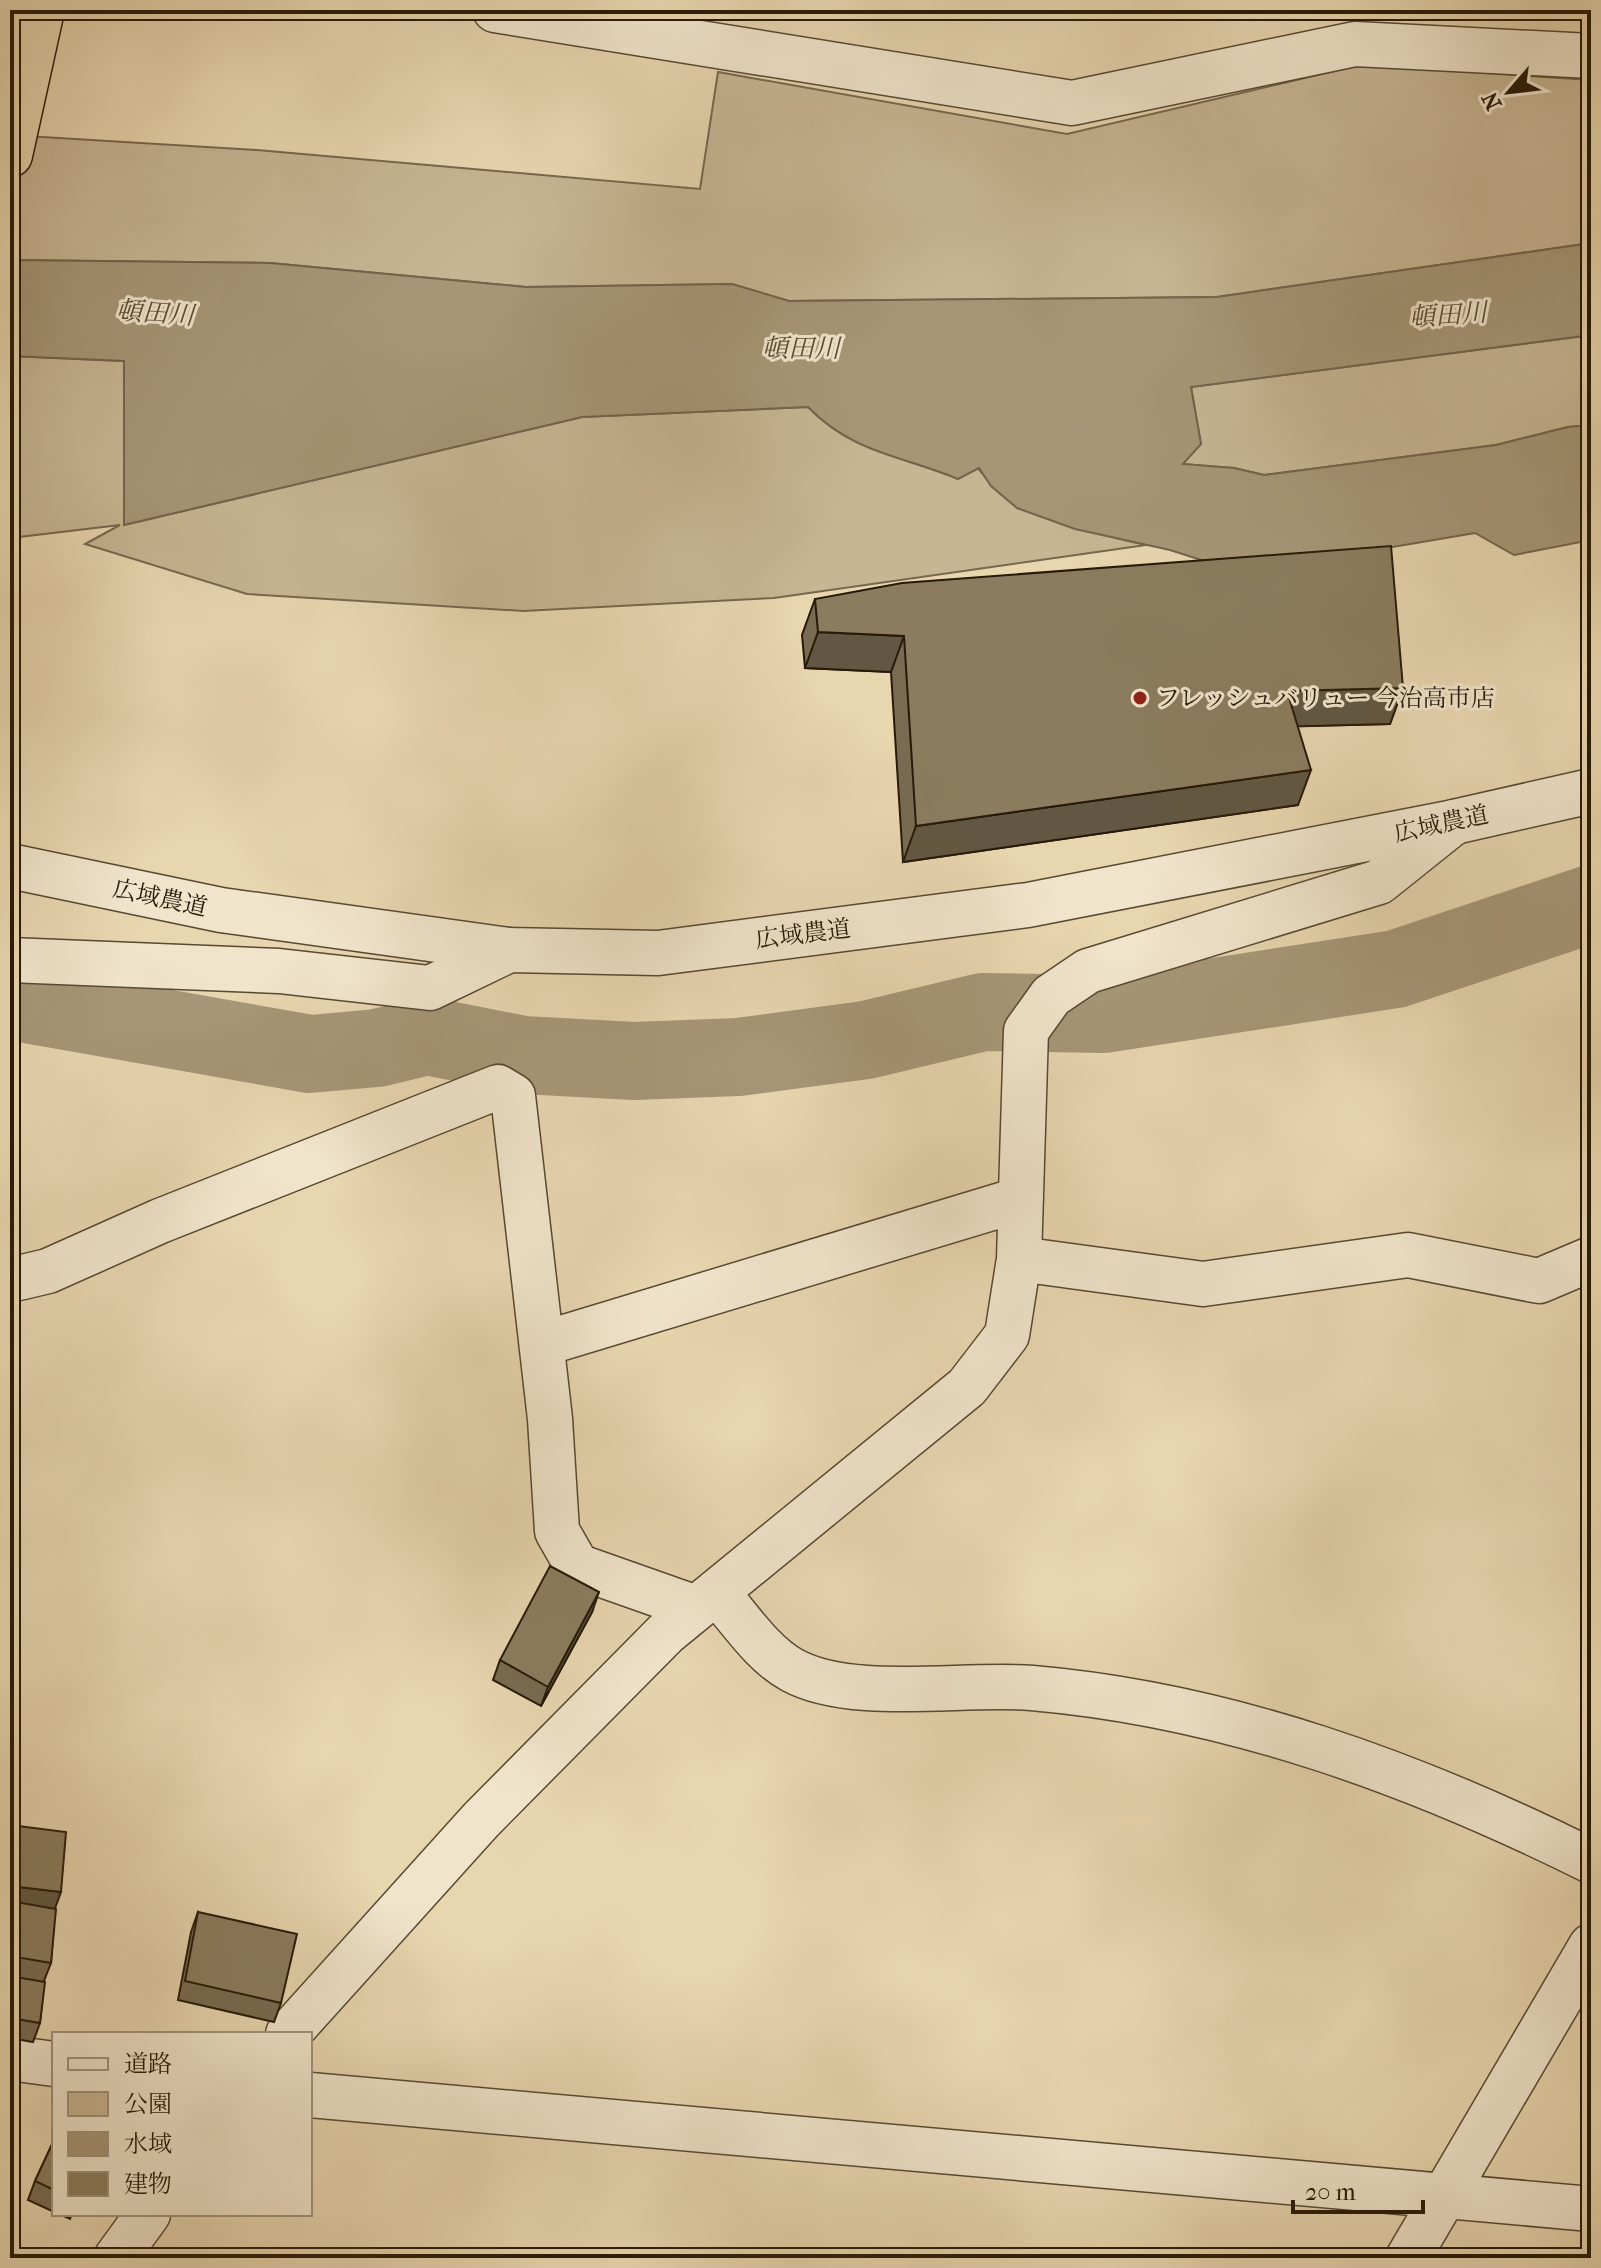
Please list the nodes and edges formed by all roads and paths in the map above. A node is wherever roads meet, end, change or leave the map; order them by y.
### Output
1 (42, 10) edge
2 (495, 10) edge
3 (1591, 56) edge
4 (10, 155) edge
5 (1591, 791) edge
6 (1454, 822) junction
7 (10, 866) edge
8 (509, 950) junction
9 (10, 960) edge
10 (1021, 1199) junction
11 (1019, 1259) junction
12 (1591, 1259) edge
13 (10, 1280) edge
14 (542, 1344) junction
15 (706, 1600) junction
16 (1591, 1861) edge
17 (1591, 1946) edge
18 (290, 2032) edge
19 (10, 2058) edge
20 (52, 2064) edge
21 (312, 2095) edge
22 (1444, 2194) junction
23 (1591, 2209) edge
24 (147, 2216) edge
25 (116, 2258) edge
26 (1408, 2258) edge

1 - 4 highway
2 - 3 street
5 - 6 street, 広域農道
6 - 8 street, 広域農道
6 - 10 street
7 - 8 street, 広域農道
8 - 9 street
10 - 11 street
10 - 14 street
11 - 12 street
11 - 15 street
13 - 14 street
14 - 15 street
15 - 16 street
15 - 18 street
17 - 22 street
19 - 20 street
21 - 22 street
22 - 23 street
22 - 26 street
24 - 25 street

